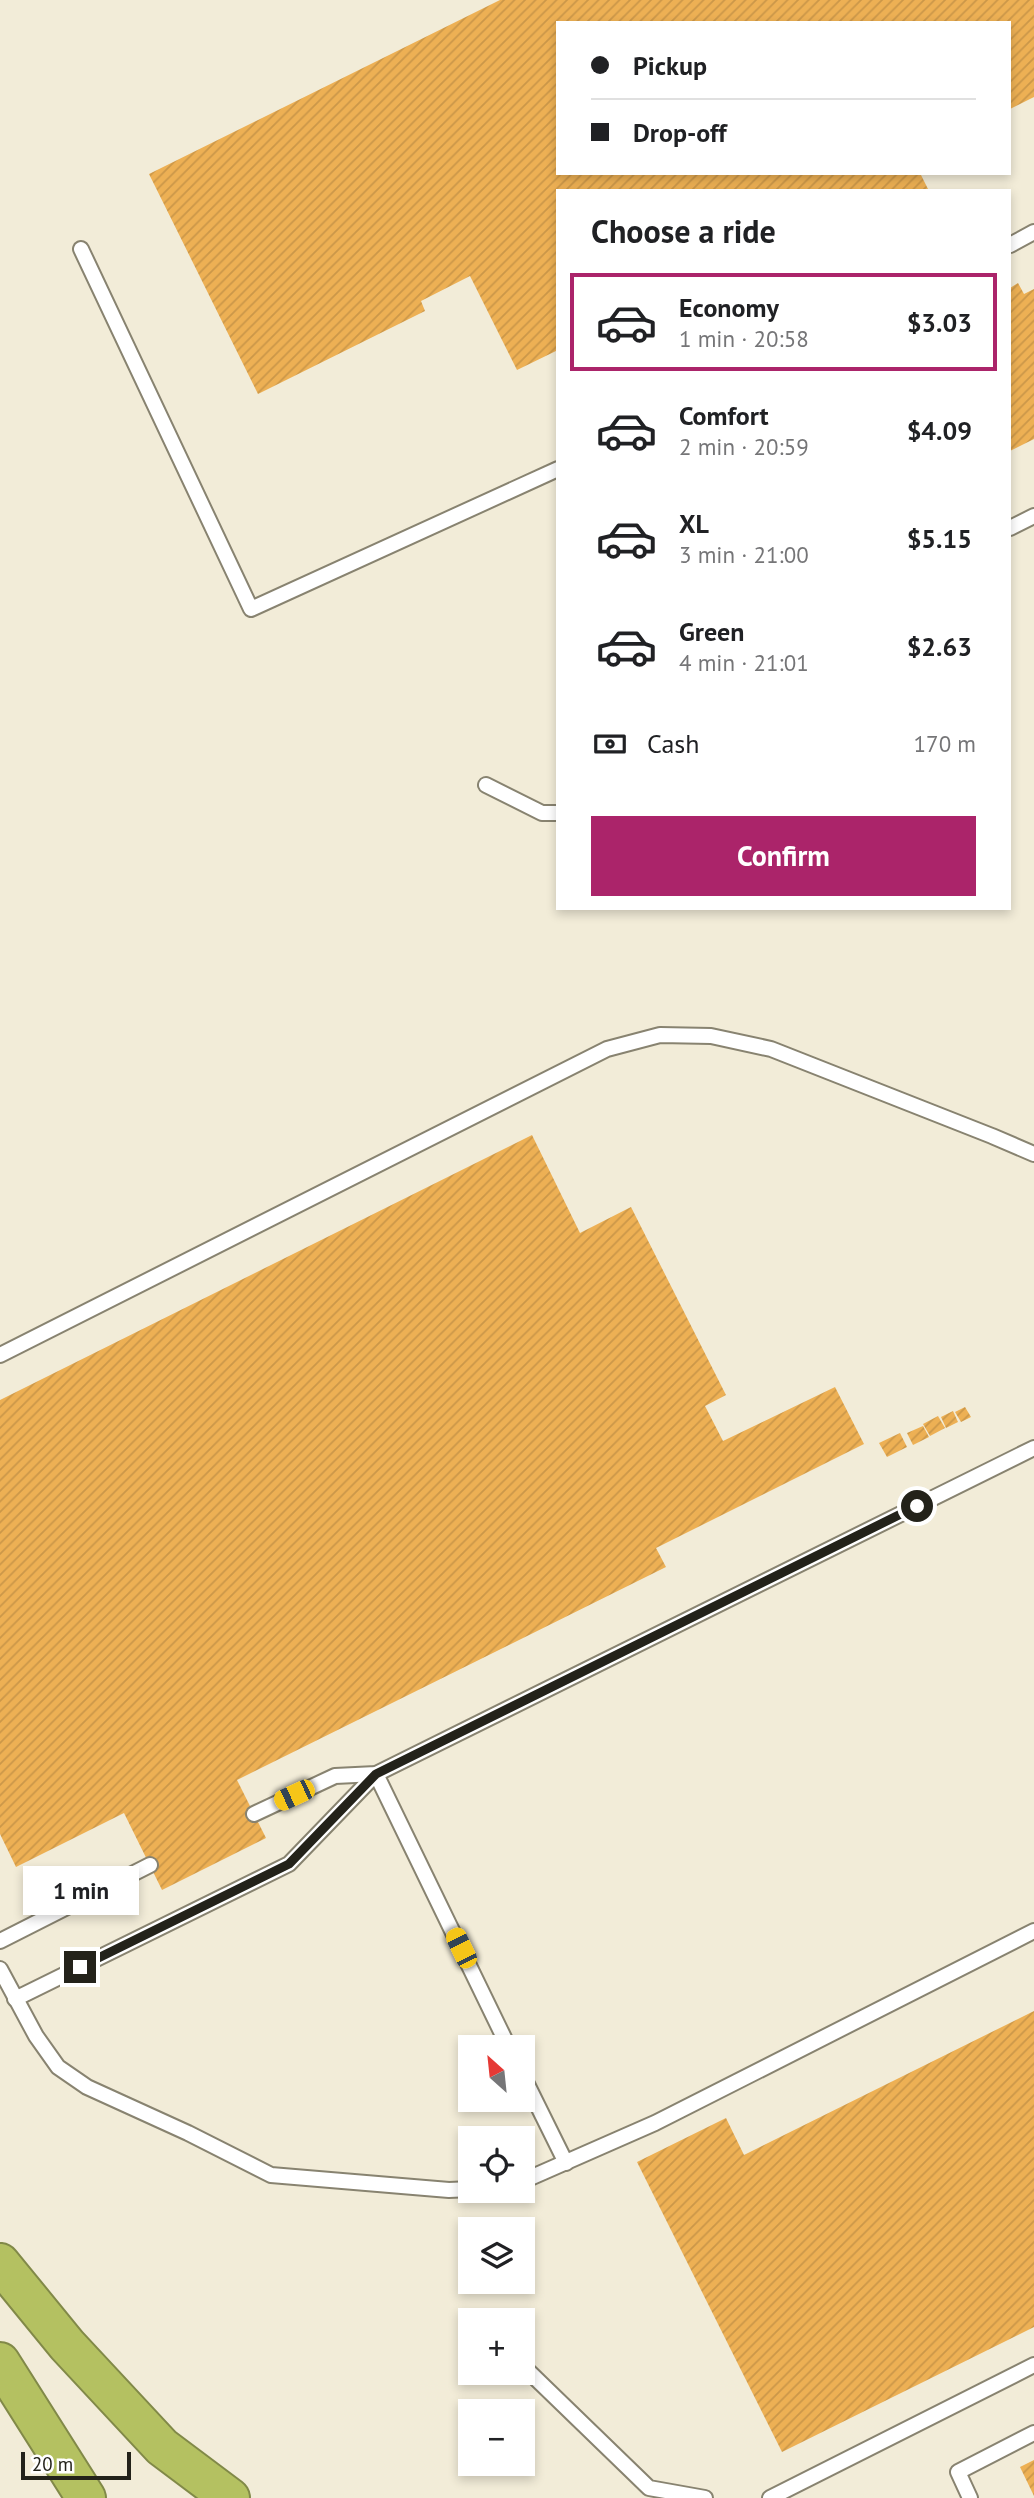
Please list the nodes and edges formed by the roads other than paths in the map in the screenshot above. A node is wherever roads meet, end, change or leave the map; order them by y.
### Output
1 (1034, 232) edge
2 (1011, 244) edge
3 (81, 249) dead end
4 (556, 470) edge
5 (1034, 516) edge
6 (1011, 528) edge
7 (486, 785) dead end
8 (556, 813) edge
9 (1034, 1154) edge
10 (0, 1355) edge
11 (1034, 1448) edge
12 (376, 1774) junction
13 (254, 1814) dead end
14 (150, 1865) dead end
15 (1034, 1931) edge
16 (0, 1941) edge
17 (0, 1969) edge
18 (15, 1999) junction
19 (503, 2035) edge
20 (536, 2102) edge
21 (566, 2163) junction
22 (535, 2176) edge
23 (458, 2190) edge
24 (0, 2263) edge
25 (0, 2362) edge
26 (1034, 2365) edge
27 (535, 2377) edge
28 (1034, 2433) edge
29 (86, 2498) edge
30 (230, 2498) edge
31 (705, 2498) edge
32 (770, 2498) edge
33 (970, 2498) edge

1 - 2 lane
3 - 4 lane
5 - 6 lane
7 - 8 lane
9 - 10 lane
11 - 12 lane
12 - 13 lane
12 - 18 lane
12 - 19 lane
14 - 16 lane
15 - 21 lane
17 - 18 lane
18 - 23 lane
20 - 21 lane
21 - 22 lane
24 - 30 highway
25 - 29 highway
26 - 32 lane
27 - 31 lane
28 - 33 lane

